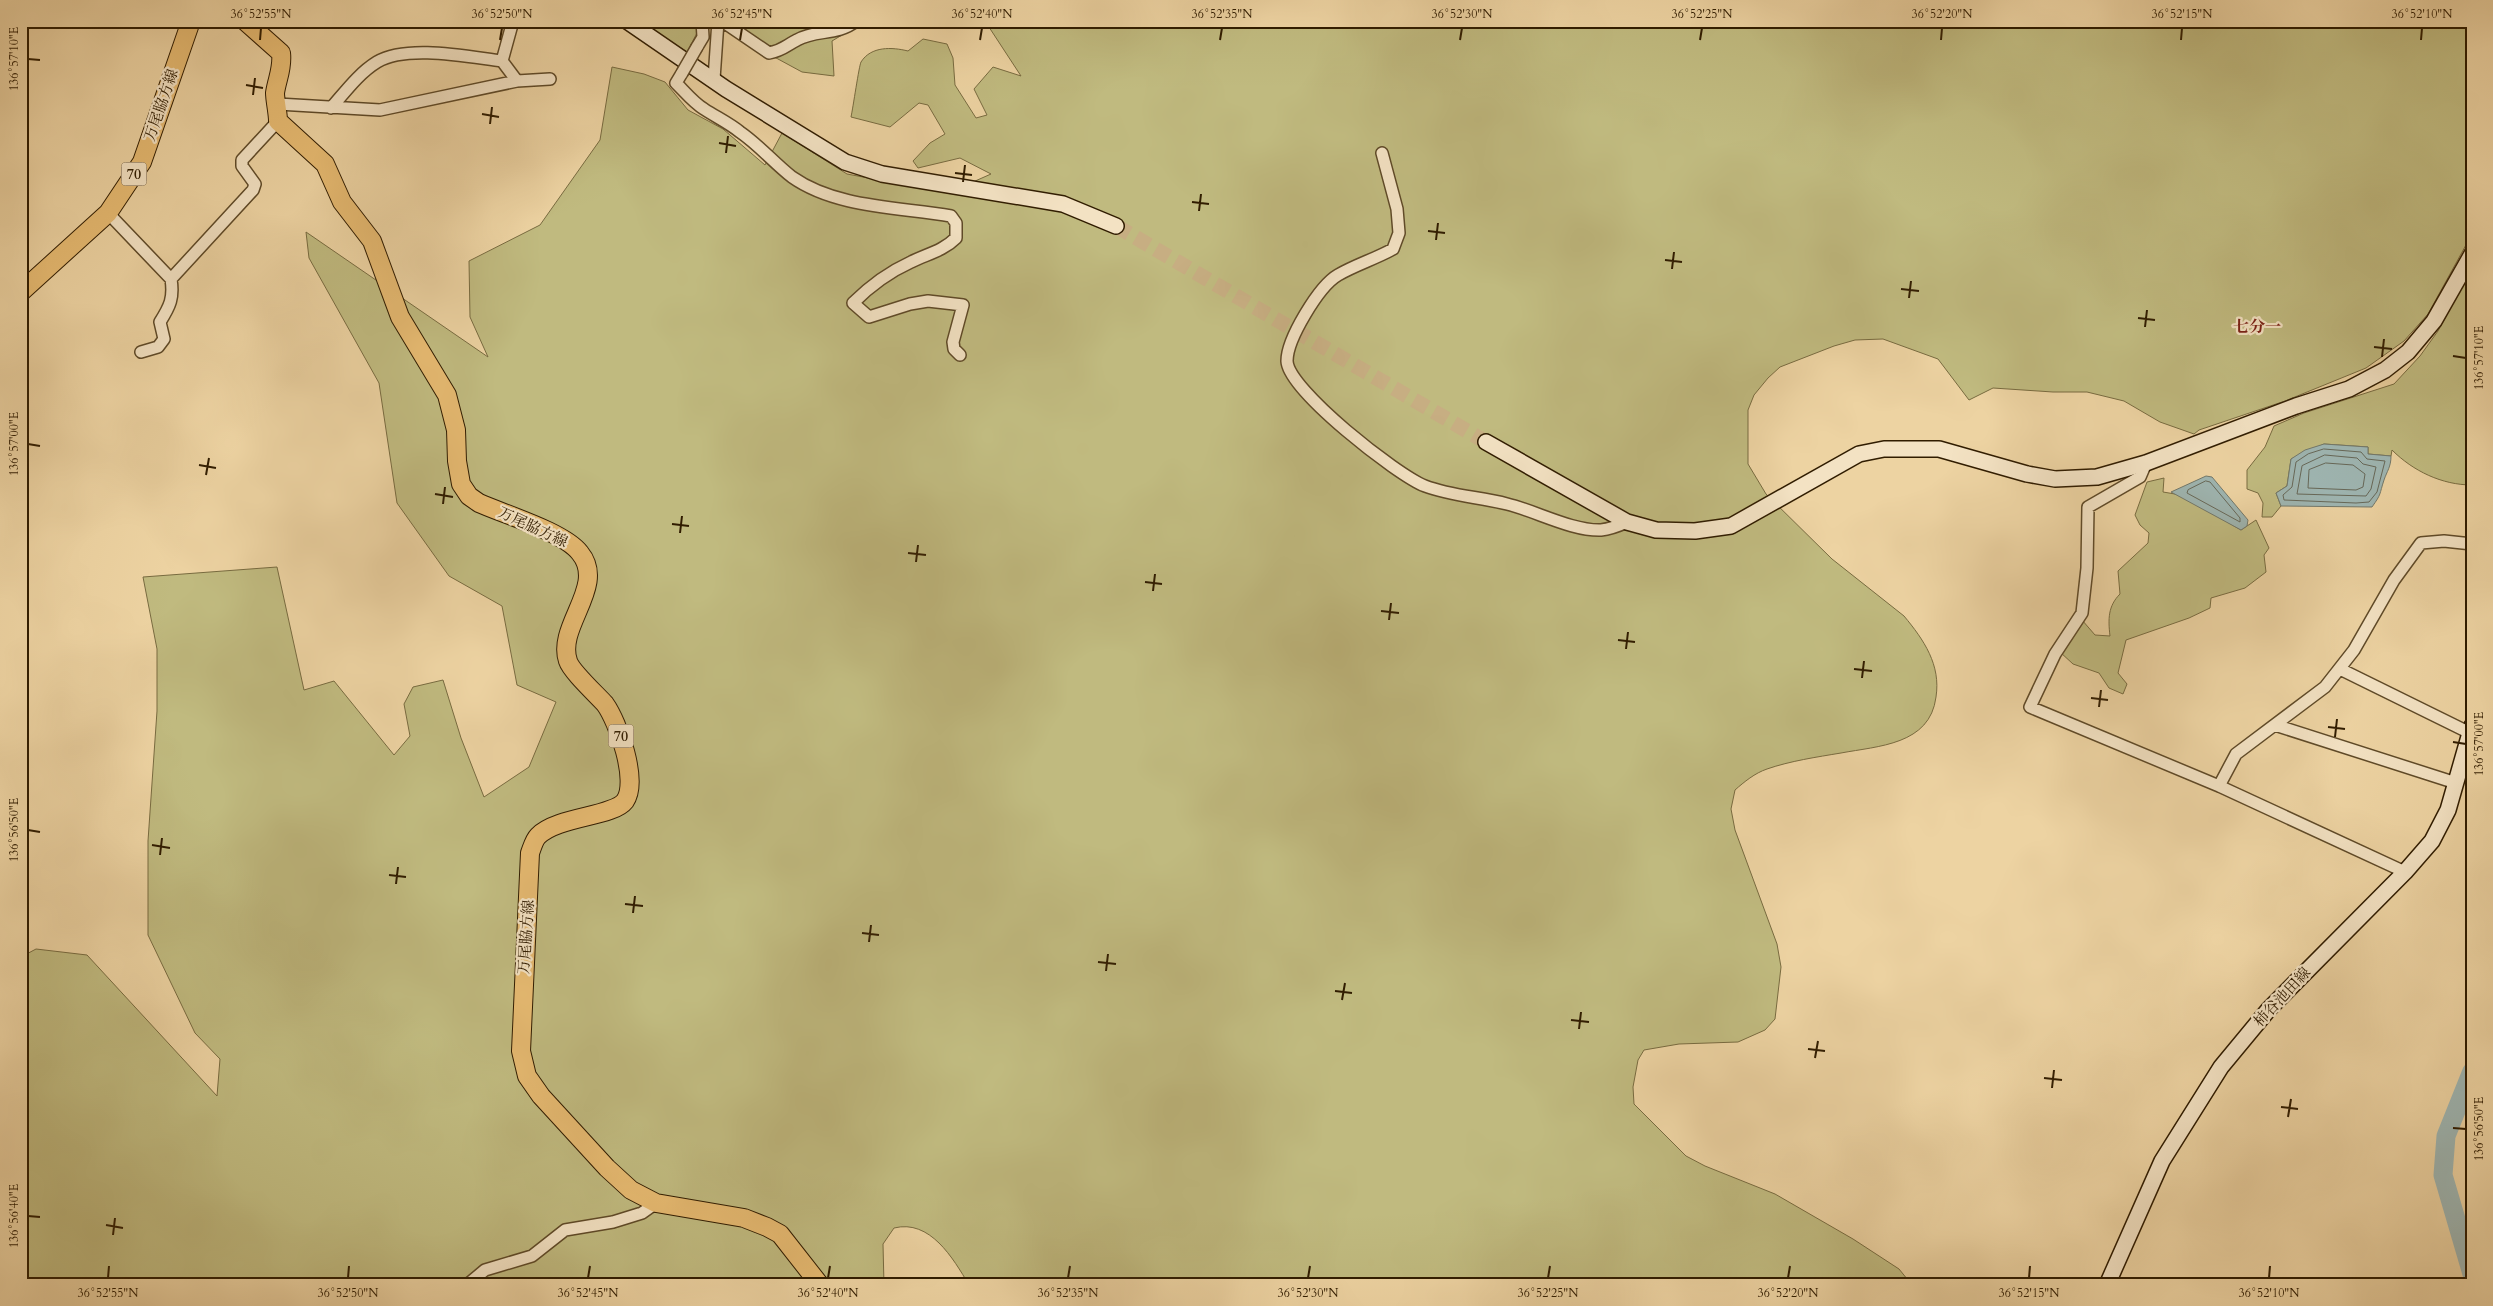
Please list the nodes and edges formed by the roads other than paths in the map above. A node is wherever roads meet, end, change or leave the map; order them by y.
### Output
1 (191, 21) edge
2 (245, 21) edge
3 (513, 21) edge
4 (628, 21) edge
5 (702, 21) edge
6 (718, 21) edge
7 (722, 21) edge
8 (856, 21) edge
9 (502, 61) junction
10 (550, 79) dead end
11 (714, 79) junction
12 (517, 81) junction
13 (331, 108) junction
14 (278, 112) junction
15 (1382, 153) dead end
16 (108, 213) junction
17 (1116, 226) tunnel mouth
18 (2472, 254) edge
19 (170, 279) junction
20 (21, 292) edge
21 (141, 352) dead end
22 (960, 355) dead end
23 (1486, 442) tunnel mouth
24 (2146, 463) junction
25 (1626, 522) junction
26 (2472, 544) edge
27 (2340, 669) junction
28 (2275, 725) junction
29 (2471, 730) edge
30 (2456, 783) junction
31 (2218, 786) junction
32 (2405, 872) junction
33 (656, 1203) junction
34 (467, 1285) edge
35 (820, 1285) edge
36 (2107, 1285) edge

1 - 16 main road, 万尾脇方線 / 70
2 - 14 main road
3 - 9 street
4 - 11 street
5 - 22 street, bridge
6 - 11 street
7 - 8 street
9 - 12 street
9 - 13 street
10 - 12 street
11 - 17 street
12 - 13 street
13 - 14 street
14 - 19 street
14 - 33 main road, 万尾脇方線 / 70
15 - 25 street
16 - 19 street
16 - 20 main road, 万尾脇方線 / 70
18 - 24 street
19 - 21 street
23 - 25 street
24 - 25 street
24 - 31 street
26 - 27 street
27 - 28 street
27 - 29 street
28 - 30 street
28 - 31 street
29 - 30 street, 柿谷池田線
30 - 32 street, 柿谷池田線
31 - 32 street
32 - 36 street, 柿谷池田線
33 - 34 street
33 - 35 main road, 万尾脇方線 / 70

